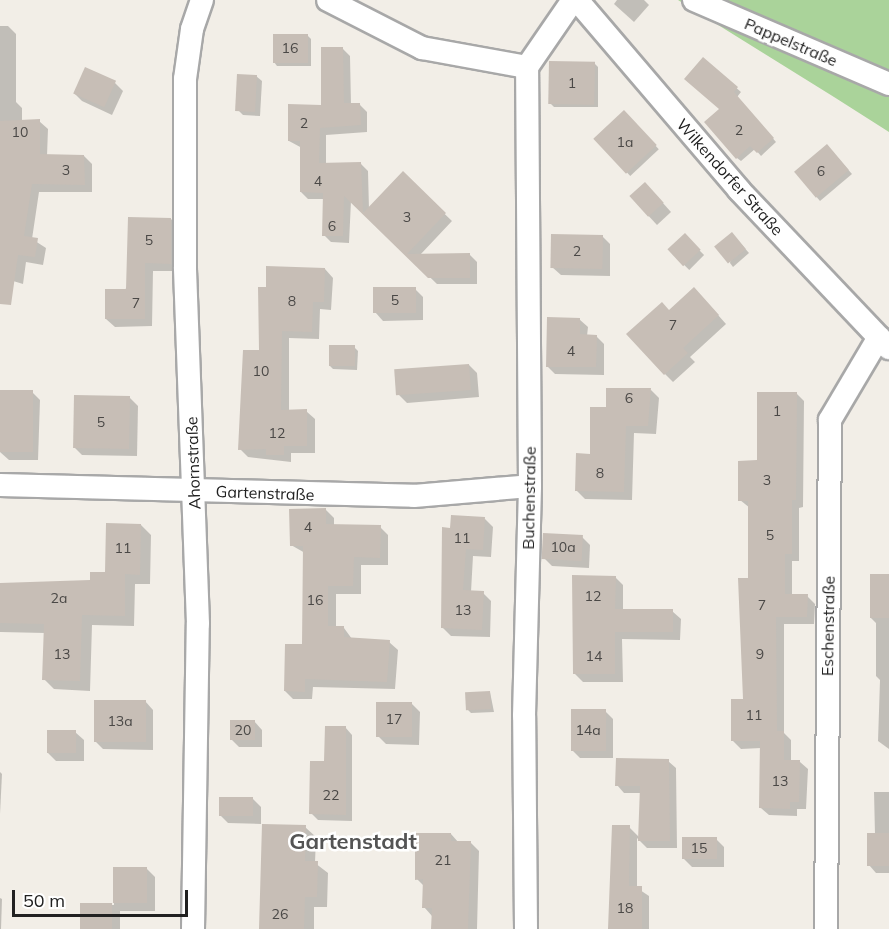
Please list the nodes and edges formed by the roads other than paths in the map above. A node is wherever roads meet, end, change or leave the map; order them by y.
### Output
1 (202, 0) edge
2 (328, 0) edge
3 (575, 0) edge
4 (694, 0) edge
5 (526, 67) junction
6 (889, 84) edge
7 (884, 343) edge
8 (0, 485) edge
9 (530, 486) junction
10 (194, 490) junction
11 (193, 929) edge
12 (526, 929) edge
13 (826, 929) edge

1 - 10 street, Ahornstraße
2 - 5 street
3 - 5 street, Wilkendorfer Straße
3 - 7 street, Wilkendorfer Straße
4 - 6 street, Pappelstraße
5 - 9 street, Buchenstraße
7 - 13 street, Eschenstraße
8 - 10 street, Gartenstraße
9 - 10 street, Gartenstraße
9 - 12 street, Buchenstraße
10 - 11 street, Ahornstraße

